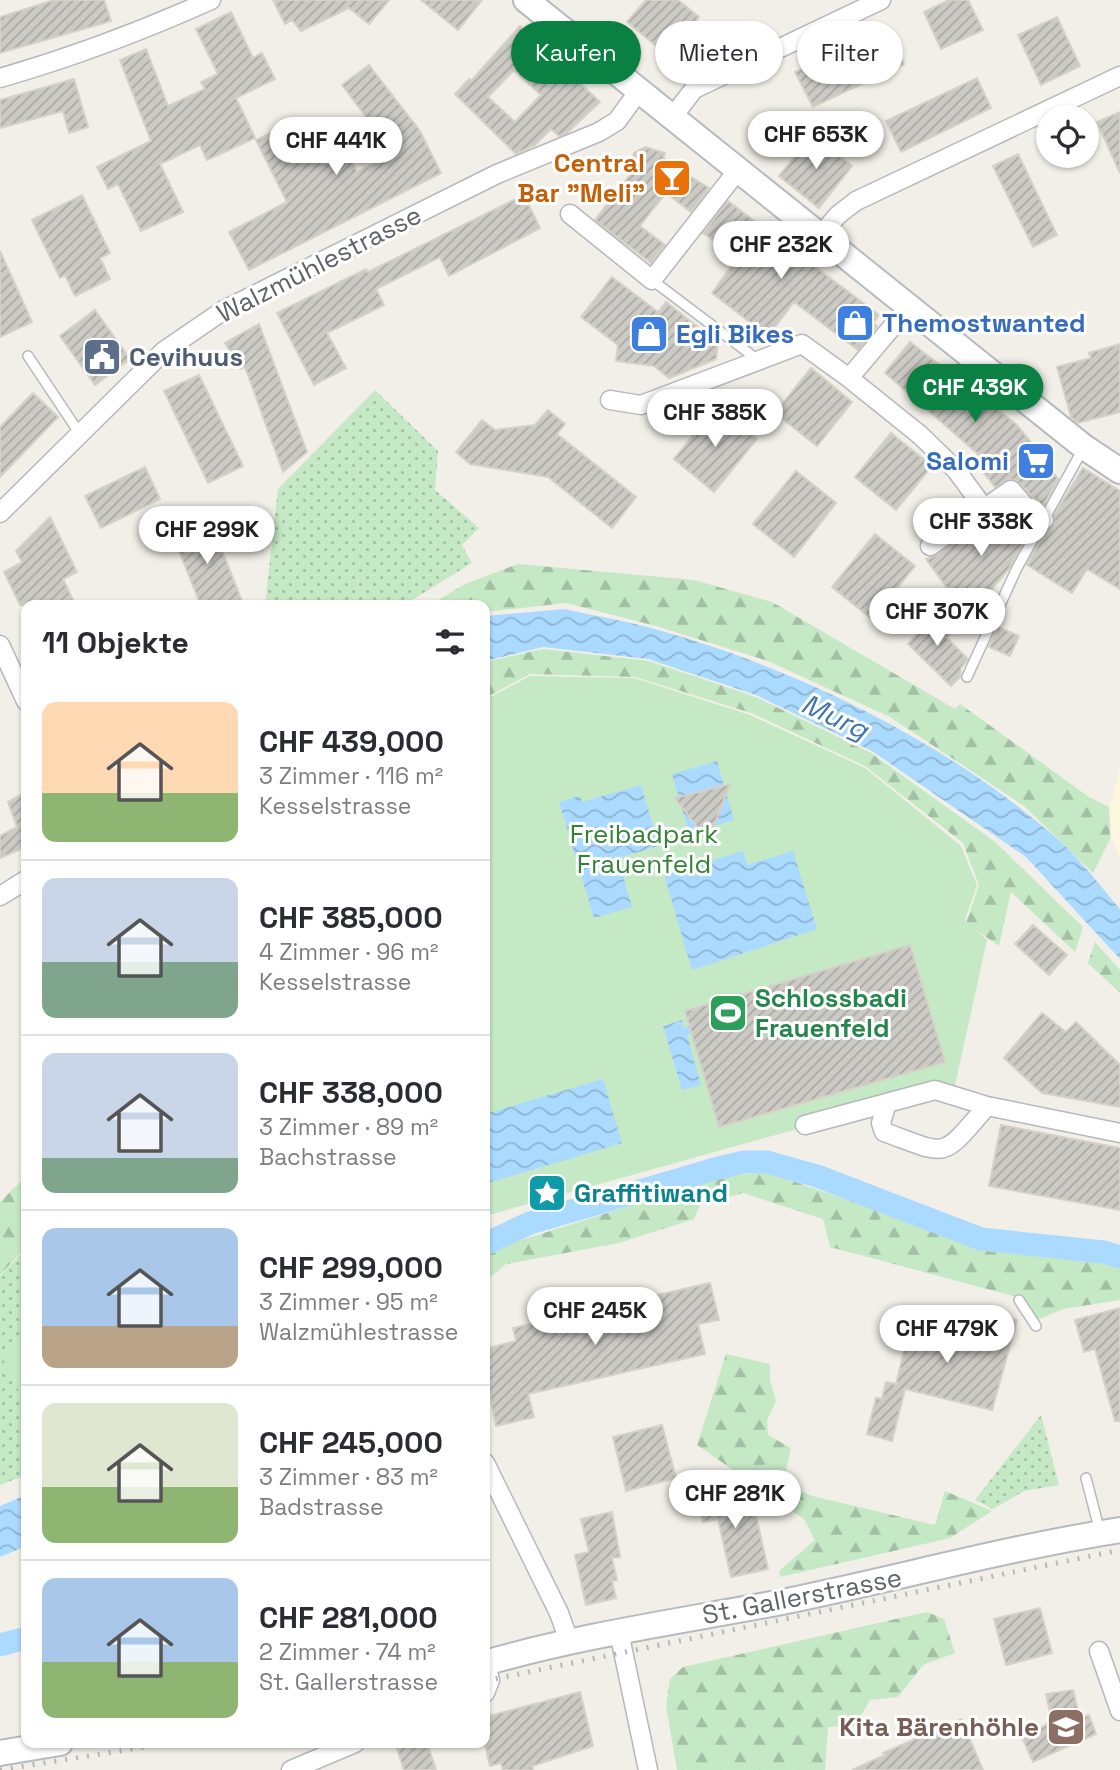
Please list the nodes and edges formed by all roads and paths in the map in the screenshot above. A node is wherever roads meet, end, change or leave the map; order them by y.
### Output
1 (211, 0) edge
2 (526, 0) edge
3 (881, 0) edge
4 (1120, 76) edge
5 (0, 78) edge
6 (638, 92) junction
7 (671, 119) junction
8 (737, 170) junction
9 (570, 214) dead end
10 (820, 236) junction
11 (652, 280) junction
12 (909, 307) junction
13 (28, 356) dead end
14 (758, 360) junction
15 (849, 378) junction
16 (610, 400) dead end
17 (80, 434) junction
18 (1084, 447) junction
19 (1120, 471) edge
20 (984, 508) junction
21 (0, 513) edge
22 (1044, 520) junction
23 (930, 546) dead end
24 (0, 645) edge
25 (967, 677) dead end
26 (21, 690) edge
27 (21, 883) edge
28 (0, 896) edge
29 (887, 1103) junction
30 (987, 1106) junction
31 (805, 1125) dead end
32 (1120, 1133) edge
33 (1019, 1300) dead end
34 (1036, 1325) dead end
35 (490, 1474) edge
36 (1086, 1478) dead end
37 (1110, 1532) edge
38 (619, 1632) junction
39 (569, 1641) junction
40 (1099, 1651) dead end
41 (490, 1662) edge
42 (1120, 1711) edge
43 (30, 1748) edge
44 (343, 1748) edge
45 (0, 1753) edge
46 (291, 1770) edge
47 (648, 1770) edge

1 - 5 street
2 - 6 main road
3 - 7 street
4 - 10 street
6 - 7 main road
6 - 17 street, Walzmühlestrasse
7 - 8 main road
8 - 10 main road
8 - 11 street
9 - 11 street
10 - 12 main road
11 - 14 lane
12 - 15 street
12 - 18 main road
13 - 17 lane
14 - 15 street
14 - 16 street
15 - 20 street
17 - 21 street, Walzmühlestrasse
18 - 19 main road
18 - 22 lane
20 - 22 street
20 - 23 street
22 - 25 lane
24 - 26 street
27 - 28 street
29 - 30 street
29 - 30 street
29 - 31 street
30 - 32 street
33 - 34 lane
35 - 39 street
36 - 37 lane
37 - 38 main road, St. Gallerstrasse
38 - 39 main road, St. Gallerstrasse
38 - 47 street
39 - 41 main road, St. Gallerstrasse
40 - 42 street
43 - 45 main road
44 - 46 street

